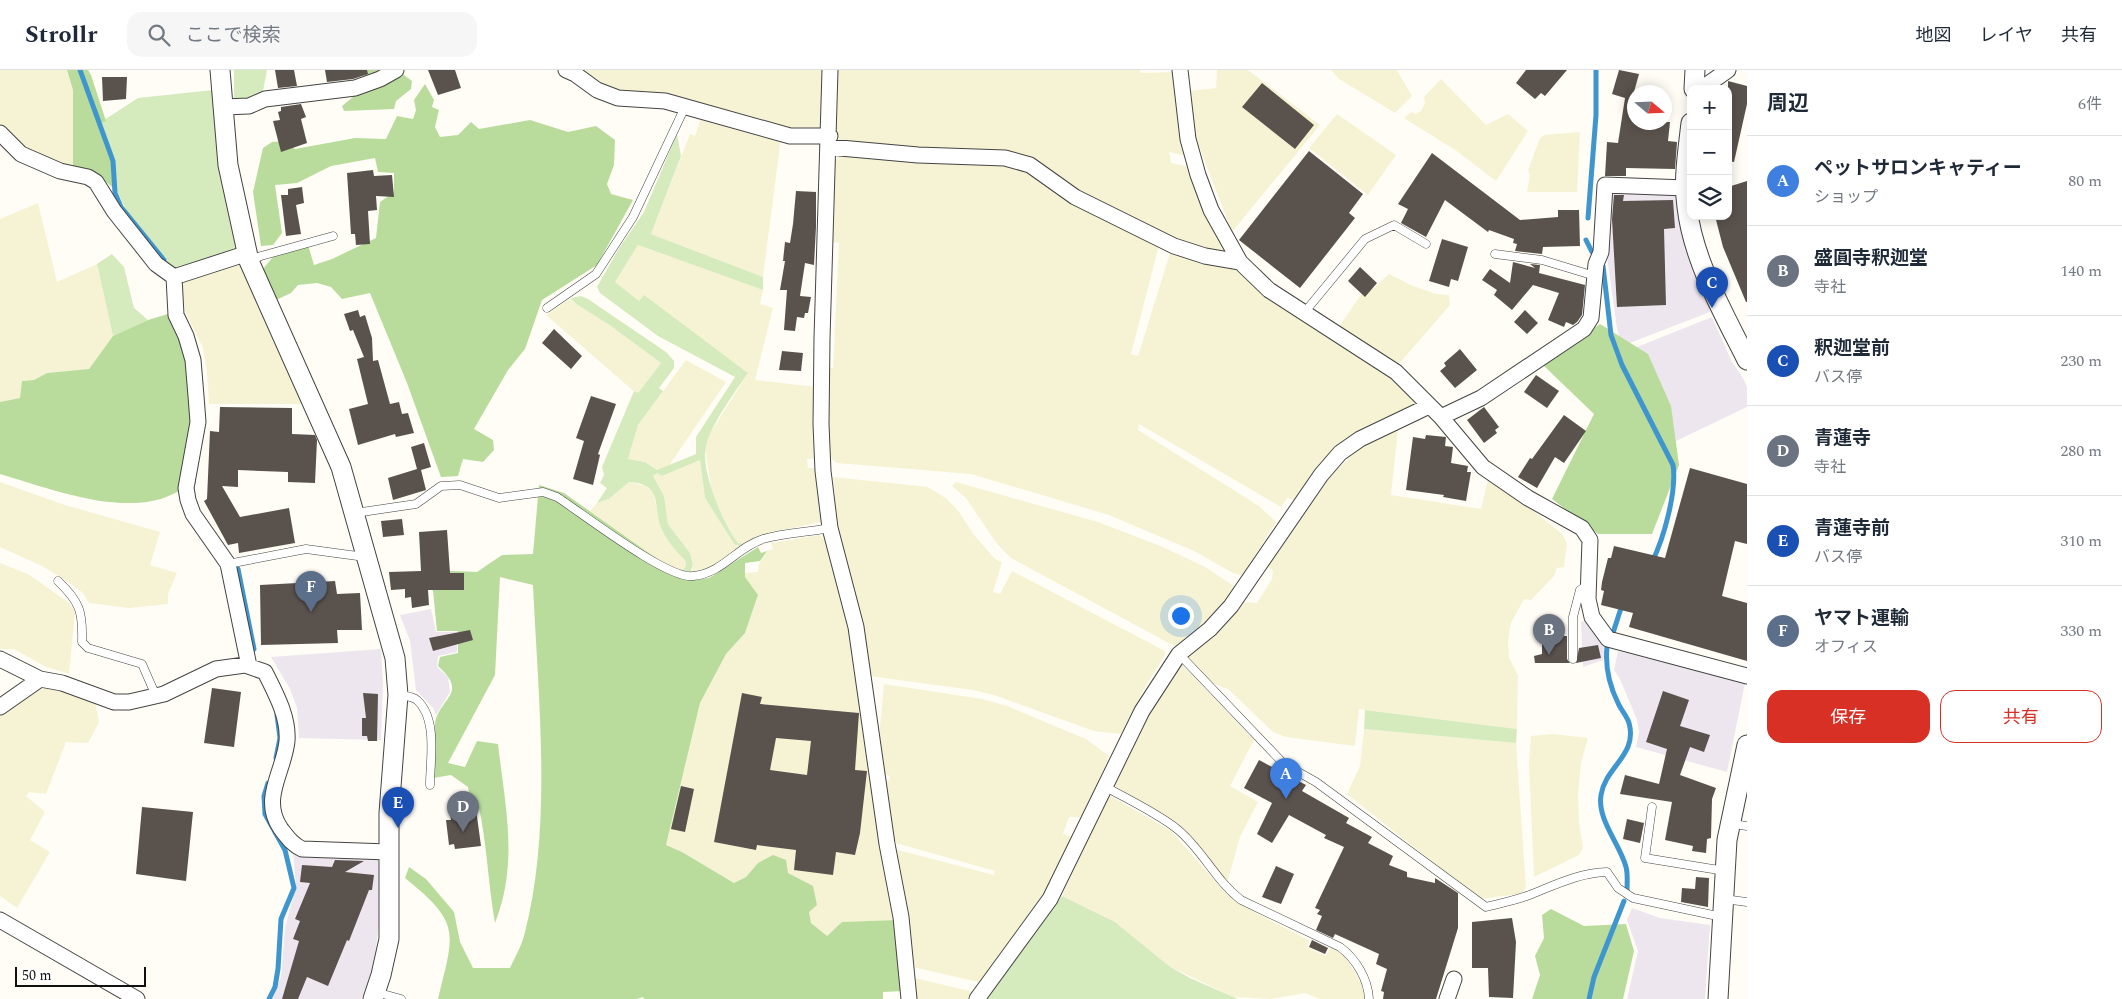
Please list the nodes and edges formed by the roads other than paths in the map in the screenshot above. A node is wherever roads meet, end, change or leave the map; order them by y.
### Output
1 (220, 70) edge
2 (396, 70) edge
3 (566, 70) edge
4 (830, 70) edge
5 (1180, 70) edge
6 (1695, 70) edge
7 (1728, 70) edge
8 (1694, 85) edge
9 (1707, 85) edge
10 (223, 107) junction
11 (685, 107) junction
12 (1690, 130) edge
13 (0, 133) edge
14 (829, 142) junction
15 (1686, 188) junction
16 (333, 236) dead end
17 (1426, 244) dead end
18 (1495, 254) dead end
19 (248, 257) junction
20 (1240, 262) junction
21 (1595, 276) junction
22 (174, 277) junction
23 (548, 308) dead end
24 (1304, 313) junction
25 (1746, 354) edge
26 (1430, 406) junction
27 (1441, 417) junction
28 (355, 513) junction
29 (830, 528) junction
30 (368, 558) junction
31 (228, 564) junction
32 (58, 581) dead end
33 (1588, 585) junction
34 (1179, 654) junction
35 (1573, 659) dead end
36 (0, 660) edge
37 (249, 666) junction
38 (1747, 676) edge
39 (40, 679) junction
40 (398, 695) junction
41 (156, 696) junction
42 (0, 707) edge
43 (1747, 745) edge
44 (430, 785) dead end
45 (1104, 786) junction
46 (1652, 807) dead end
47 (1738, 825) edge
48 (389, 852) junction
49 (1726, 871) junction
50 (1747, 902) edge
51 (1724, 908) junction
52 (0, 920) edge
53 (1454, 980) dead end
54 (374, 996) edge
55 (1722, 998) edge
56 (137, 999) edge
57 (400, 999) edge
58 (909, 999) edge
59 (977, 999) edge
60 (1369, 999) edge
61 (1447, 999) edge

1 - 10 street
2 - 10 street
3 - 11 street
4 - 14 street
5 - 20 street
6 - 8 street
7 - 9 street
10 - 19 street
11 - 14 street
11 - 23 lane
12 - 15 street
13 - 22 street
14 - 20 street
14 - 29 street
15 - 21 street
15 - 25 street
16 - 19 lane
17 - 24 lane
18 - 21 lane
19 - 22 street
19 - 28 street
20 - 24 street
21 - 27 street
22 - 31 street
24 - 26 street
26 - 27 street
26 - 34 street
27 - 33 street
28 - 29 lane
28 - 30 street
29 - 58 street
30 - 31 lane
30 - 40 street
31 - 37 street
32 - 41 lane
33 - 35 lane
33 - 38 street
34 - 45 street
34 - 51 lane
36 - 39 street
37 - 41 street
37 - 48 street
39 - 41 street
39 - 42 street
40 - 44 lane
40 - 48 street
43 - 47 street
45 - 59 street
45 - 60 lane
46 - 49 lane
47 - 49 street
48 - 54 street
49 - 51 street
50 - 51 lane
51 - 55 street
52 - 56 street
53 - 61 street
54 - 57 lane

